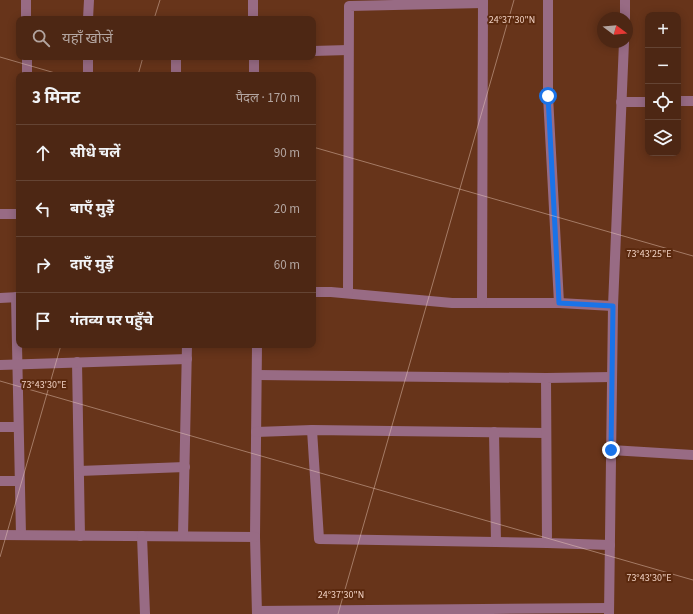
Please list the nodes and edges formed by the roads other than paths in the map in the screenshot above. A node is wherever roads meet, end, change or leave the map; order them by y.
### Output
1 (26, 0) edge
2 (88, 0) edge
3 (253, 0) edge
4 (548, 0) edge
5 (625, 0) edge
6 (483, 2) edge
7 (625, 12) edge
8 (26, 16) edge
9 (88, 16) edge
10 (253, 16) edge
11 (624, 48) edge
12 (348, 50) junction
13 (316, 51) edge
14 (27, 60) edge
15 (88, 60) edge
16 (176, 60) edge
17 (254, 60) edge
18 (27, 72) edge
19 (88, 72) edge
20 (176, 72) edge
21 (254, 72) edge
22 (681, 101) edge
23 (693, 101) edge
24 (621, 102) junction
25 (645, 102) edge
26 (0, 214) edge
27 (16, 214) edge
28 (316, 292) edge
29 (348, 293) junction
30 (16, 297) edge
31 (0, 298) edge
32 (482, 303) junction
33 (559, 303) junction
34 (613, 306) junction
35 (17, 348) edge
36 (187, 348) edge
37 (257, 348) edge
38 (187, 359) junction
39 (77, 362) junction
40 (17, 364) junction
41 (0, 365) edge
42 (257, 375) junction
43 (612, 377) junction
44 (546, 378) junction
45 (18, 426) junction
46 (0, 427) edge
47 (312, 430) junction
48 (256, 432) junction
49 (494, 432) junction
50 (546, 433) junction
51 (611, 450) junction
52 (693, 455) edge
53 (185, 467) junction
54 (79, 471) junction
55 (0, 481) edge
56 (19, 481) junction
57 (0, 535) edge
58 (21, 535) junction
59 (80, 536) junction
60 (142, 536) junction
61 (184, 536) junction
62 (255, 537) junction
63 (496, 542) junction
64 (547, 543) junction
65 (610, 545) junction
66 (609, 611) edge
67 (257, 612) edge
68 (145, 614) edge

1 - 8 street
2 - 9 street
3 - 10 street
4 - 33 street
5 - 7 street
6 - 12 street
6 - 32 street
11 - 24 street
12 - 13 street
12 - 29 street
14 - 18 street
15 - 19 street
16 - 20 street
17 - 21 street
22 - 23 street
24 - 25 street
24 - 34 street
26 - 27 street
28 - 29 street
29 - 32 street
30 - 31 street
32 - 33 street
33 - 34 street
34 - 43 street
35 - 40 street
36 - 38 street
37 - 42 street
38 - 39 street
38 - 53 street
39 - 40 street
39 - 54 street
40 - 41 street
40 - 45 street
42 - 44 street
42 - 48 street
43 - 44 street
43 - 51 street
44 - 50 street
45 - 46 street
45 - 56 street
47 - 48 street
47 - 49 street
47 - 63 street
48 - 62 street
49 - 50 street
49 - 63 street
50 - 64 street
51 - 52 street
51 - 65 street
53 - 54 street
53 - 61 street
54 - 59 street
55 - 56 street
56 - 58 street
57 - 58 street
58 - 59 street
59 - 60 street
60 - 61 street
60 - 68 street
61 - 62 street
62 - 67 street
63 - 64 street
64 - 65 street
65 - 66 street
66 - 67 street

